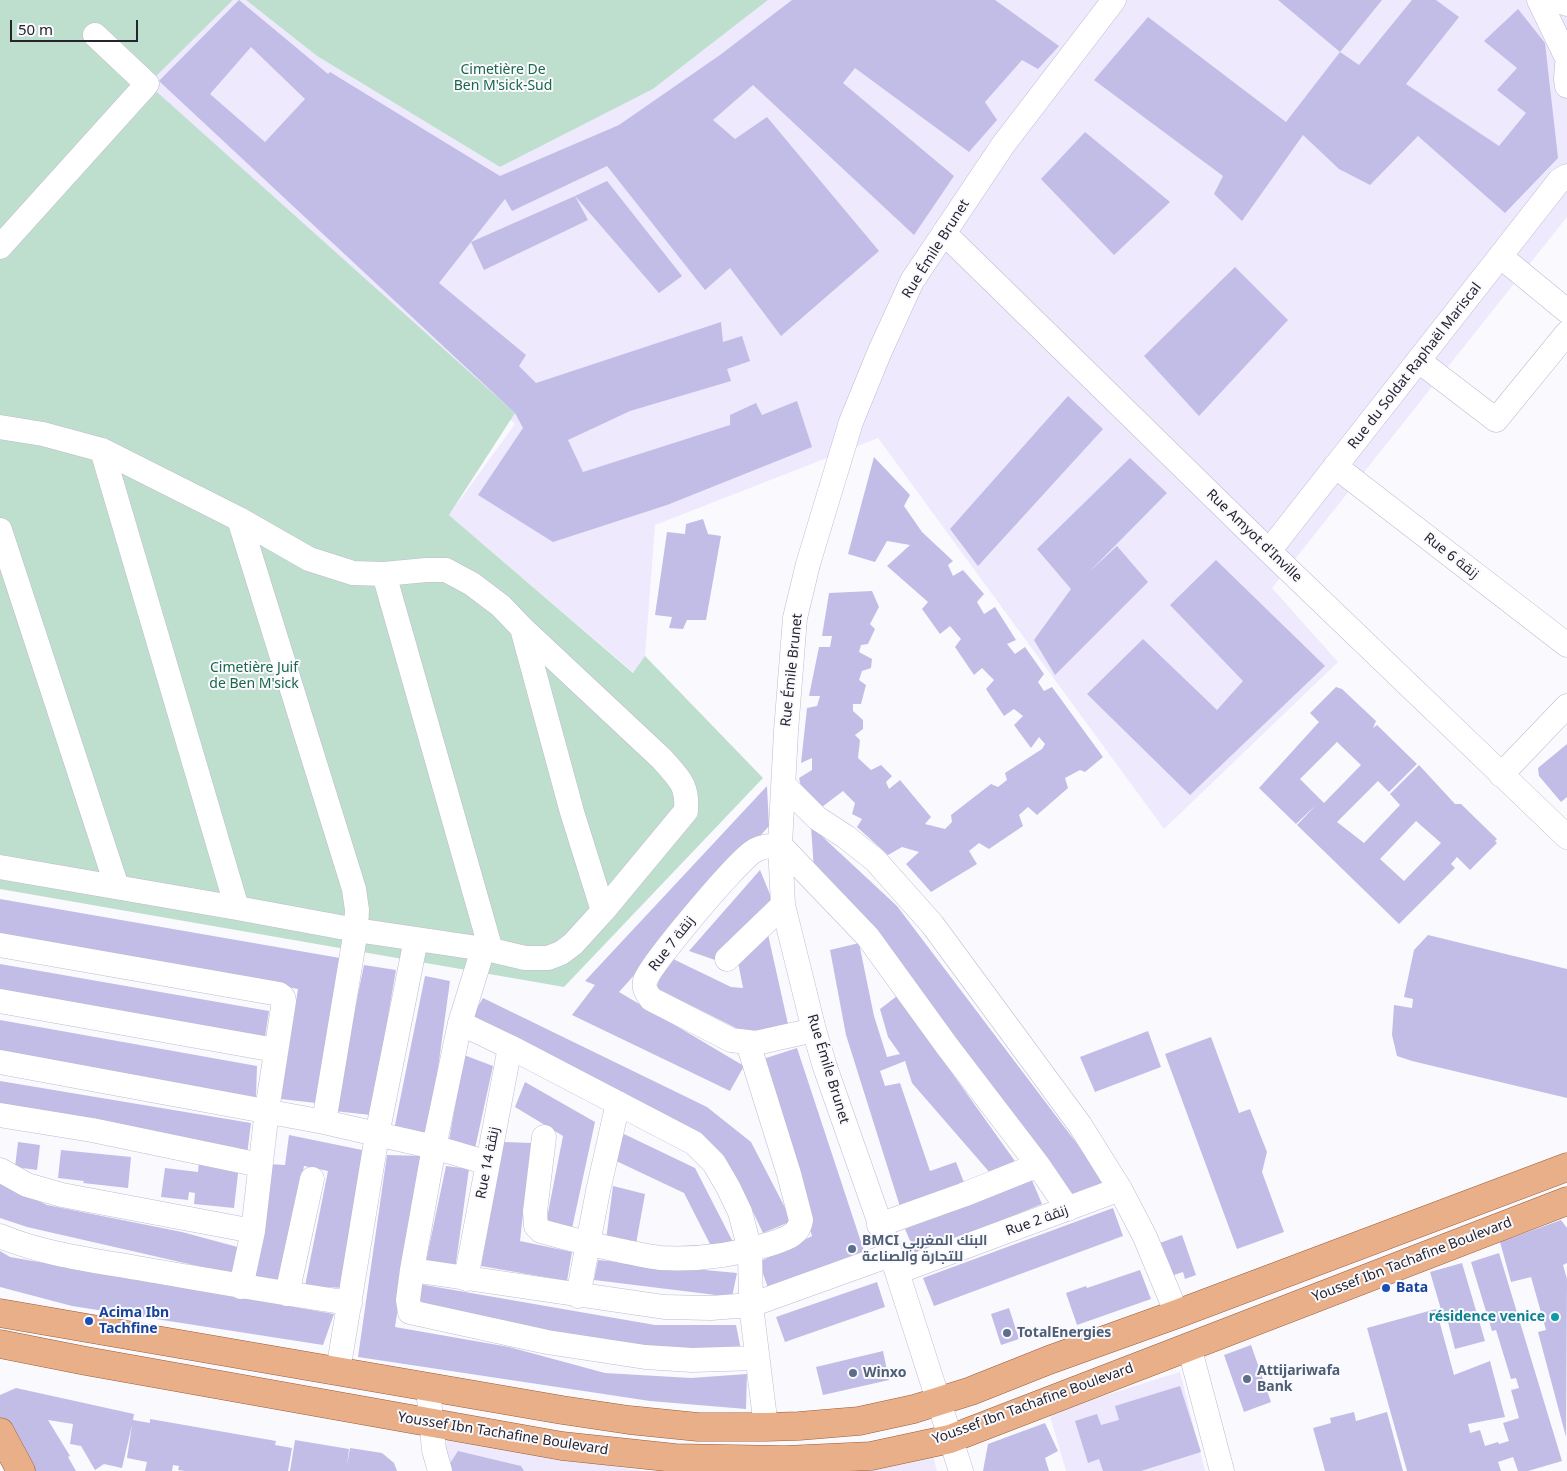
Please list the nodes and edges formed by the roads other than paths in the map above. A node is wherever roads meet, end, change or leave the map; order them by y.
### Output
1 (1114, 0) edge
2 (1539, 0) edge
3 (1556, 0) edge
4 (1567, 4) edge
5 (94, 35) dead end
6 (1567, 58) edge
7 (1567, 65) edge
8 (1567, 86) edge
9 (1567, 157) edge
10 (1564, 178) edge
11 (944, 233) junction
12 (0, 247) edge
13 (1500, 256) junction
14 (1567, 311) edge
15 (1567, 333) edge
16 (1419, 362) junction
17 (0, 427) edge
18 (102, 450) junction
19 (1335, 466) junction
20 (239, 519) junction
21 (0, 530) edge
22 (1269, 552) junction
23 (384, 574) junction
24 (522, 628) junction
25 (1567, 645) edge
26 (1567, 706) edge
27 (1501, 775) junction
28 (784, 785) junction
29 (1567, 837) edge
30 (780, 845) junction
31 (0, 867) edge
32 (117, 887) junction
33 (783, 905) junction
34 (237, 908) junction
35 (603, 910) junction
36 (356, 930) junction
37 (416, 939) junction
38 (0, 945) edge
39 (487, 949) junction
40 (726, 959) dead end
41 (0, 1001) edge
42 (460, 1023) junction
43 (814, 1030) junction
44 (748, 1043) junction
45 (510, 1047) junction
46 (275, 1050) junction
47 (0, 1062) edge
48 (618, 1102) junction
49 (267, 1110) junction
50 (0, 1115) edge
51 (324, 1122) junction
52 (377, 1135) junction
53 (544, 1137) dead end
54 (434, 1147) junction
55 (488, 1163) junction
56 (260, 1164) junction
57 (1038, 1165) junction
58 (1567, 1167) edge
59 (0, 1170) edge
60 (312, 1178) dead end
61 (1120, 1189) junction
62 (1567, 1201) edge
63 (1068, 1209) junction
64 (879, 1225) junction
65 (253, 1231) junction
66 (0, 1236) edge
67 (588, 1244) junction
68 (750, 1250) junction
69 (894, 1264) junction
70 (412, 1270) junction
71 (466, 1278) junction
72 (241, 1287) junction
73 (287, 1294) junction
74 (578, 1296) junction
75 (350, 1303) junction
76 (751, 1305) junction
77 (0, 1313) edge
78 (1178, 1314) junction
79 (0, 1344) edge
80 (1189, 1346) junction
81 (757, 1358) junction
82 (338, 1371) junction
83 (428, 1388) junction
84 (938, 1402) junction
85 (431, 1424) junction
86 (766, 1427) junction
87 (0, 1432) edge
88 (950, 1438) junction
89 (0, 1461) edge
90 (6, 1471) edge
91 (21, 1471) edge
92 (440, 1471) edge
93 (961, 1471) edge
94 (1222, 1471) edge

1 - 11 street, Rue Émile Brunet
2 - 6 street
3 - 4 street
5 - 12 street
7 - 8 street
9 - 10 street, Rue du Soldat Raphaël Mariscal
10 - 13 street, Rue du Soldat Raphaël Mariscal
11 - 22 street, Rue Amyot d'Inville
11 - 28 street, Rue Émile Brunet
13 - 14 street
13 - 16 street, Rue du Soldat Raphaël Mariscal
15 - 16 street
16 - 19 street, Rue du Soldat Raphaël Mariscal
17 - 18 street
18 - 20 street
18 - 34 street
19 - 22 street, Rue du Soldat Raphaël Mariscal
19 - 25 street, Rue 6 زنقة
20 - 23 street
20 - 36 street
21 - 32 street
22 - 27 street, Rue Amyot d'Inville
23 - 24 street
23 - 39 street
24 - 35 street
24 - 35 street
26 - 27 street
27 - 29 street, Rue Amyot d'Inville
28 - 30 street, Rue Émile Brunet
28 - 61 street
30 - 33 street, Rue Émile Brunet
30 - 44 street, Rue 7 زنقة
30 - 57 street
31 - 32 street
32 - 34 street
33 - 40 street
33 - 43 street, Rue Émile Brunet
34 - 36 street
35 - 39 street
36 - 37 street
36 - 51 street
37 - 39 street
37 - 52 street
38 - 46 street
39 - 42 street
41 - 46 street
42 - 45 street
42 - 54 street
43 - 44 street, Rue 7 زنقة
43 - 64 street, Rue Émile Brunet
44 - 68 street
45 - 48 street
45 - 55 street, Rue 14 زنقة
46 - 49 street
47 - 49 street
48 - 67 street
48 - 68 street
49 - 51 street
49 - 56 street
50 - 56 street
51 - 52 street
52 - 54 street
52 - 75 street
53 - 67 street
54 - 55 street
54 - 70 street
55 - 71 street, Rue 14 زنقة
56 - 65 street
57 - 63 street
57 - 64 street
58 - 78 main road
59 - 65 street
60 - 73 street
61 - 63 street, Rue 2 زنقة
61 - 78 street
62 - 80 main road, Youssef Ibn Tachafine Boulevard
63 - 69 street, Rue 2 زنقة
64 - 69 street, Rue Émile Brunet
65 - 72 street
66 - 72 street
67 - 68 street
67 - 74 street
68 - 76 street
69 - 76 street, Rue 2 زنقة
69 - 84 street, Rue Émile Brunet
70 - 71 street, Rue 2 زنقة
70 - 81 street
71 - 74 street, Rue 2 زنقة
72 - 73 street
73 - 75 street
74 - 76 street, Rue 2 زنقة
75 - 82 street
76 - 81 street
77 - 82 main road
78 - 84 main road
79 - 85 main road, Youssef Ibn Tachafine Boulevard
80 - 88 main road, Youssef Ibn Tachafine Boulevard
80 - 94 street
81 - 86 street
82 - 83 main road
83 - 85 street
83 - 86 main road
84 - 86 main road
84 - 88 street, Rue Émile Brunet
85 - 88 main road, Youssef Ibn Tachafine Boulevard
85 - 92 street
87 - 91 main road
88 - 93 street, Rue Émile Brunet
89 - 90 main road

